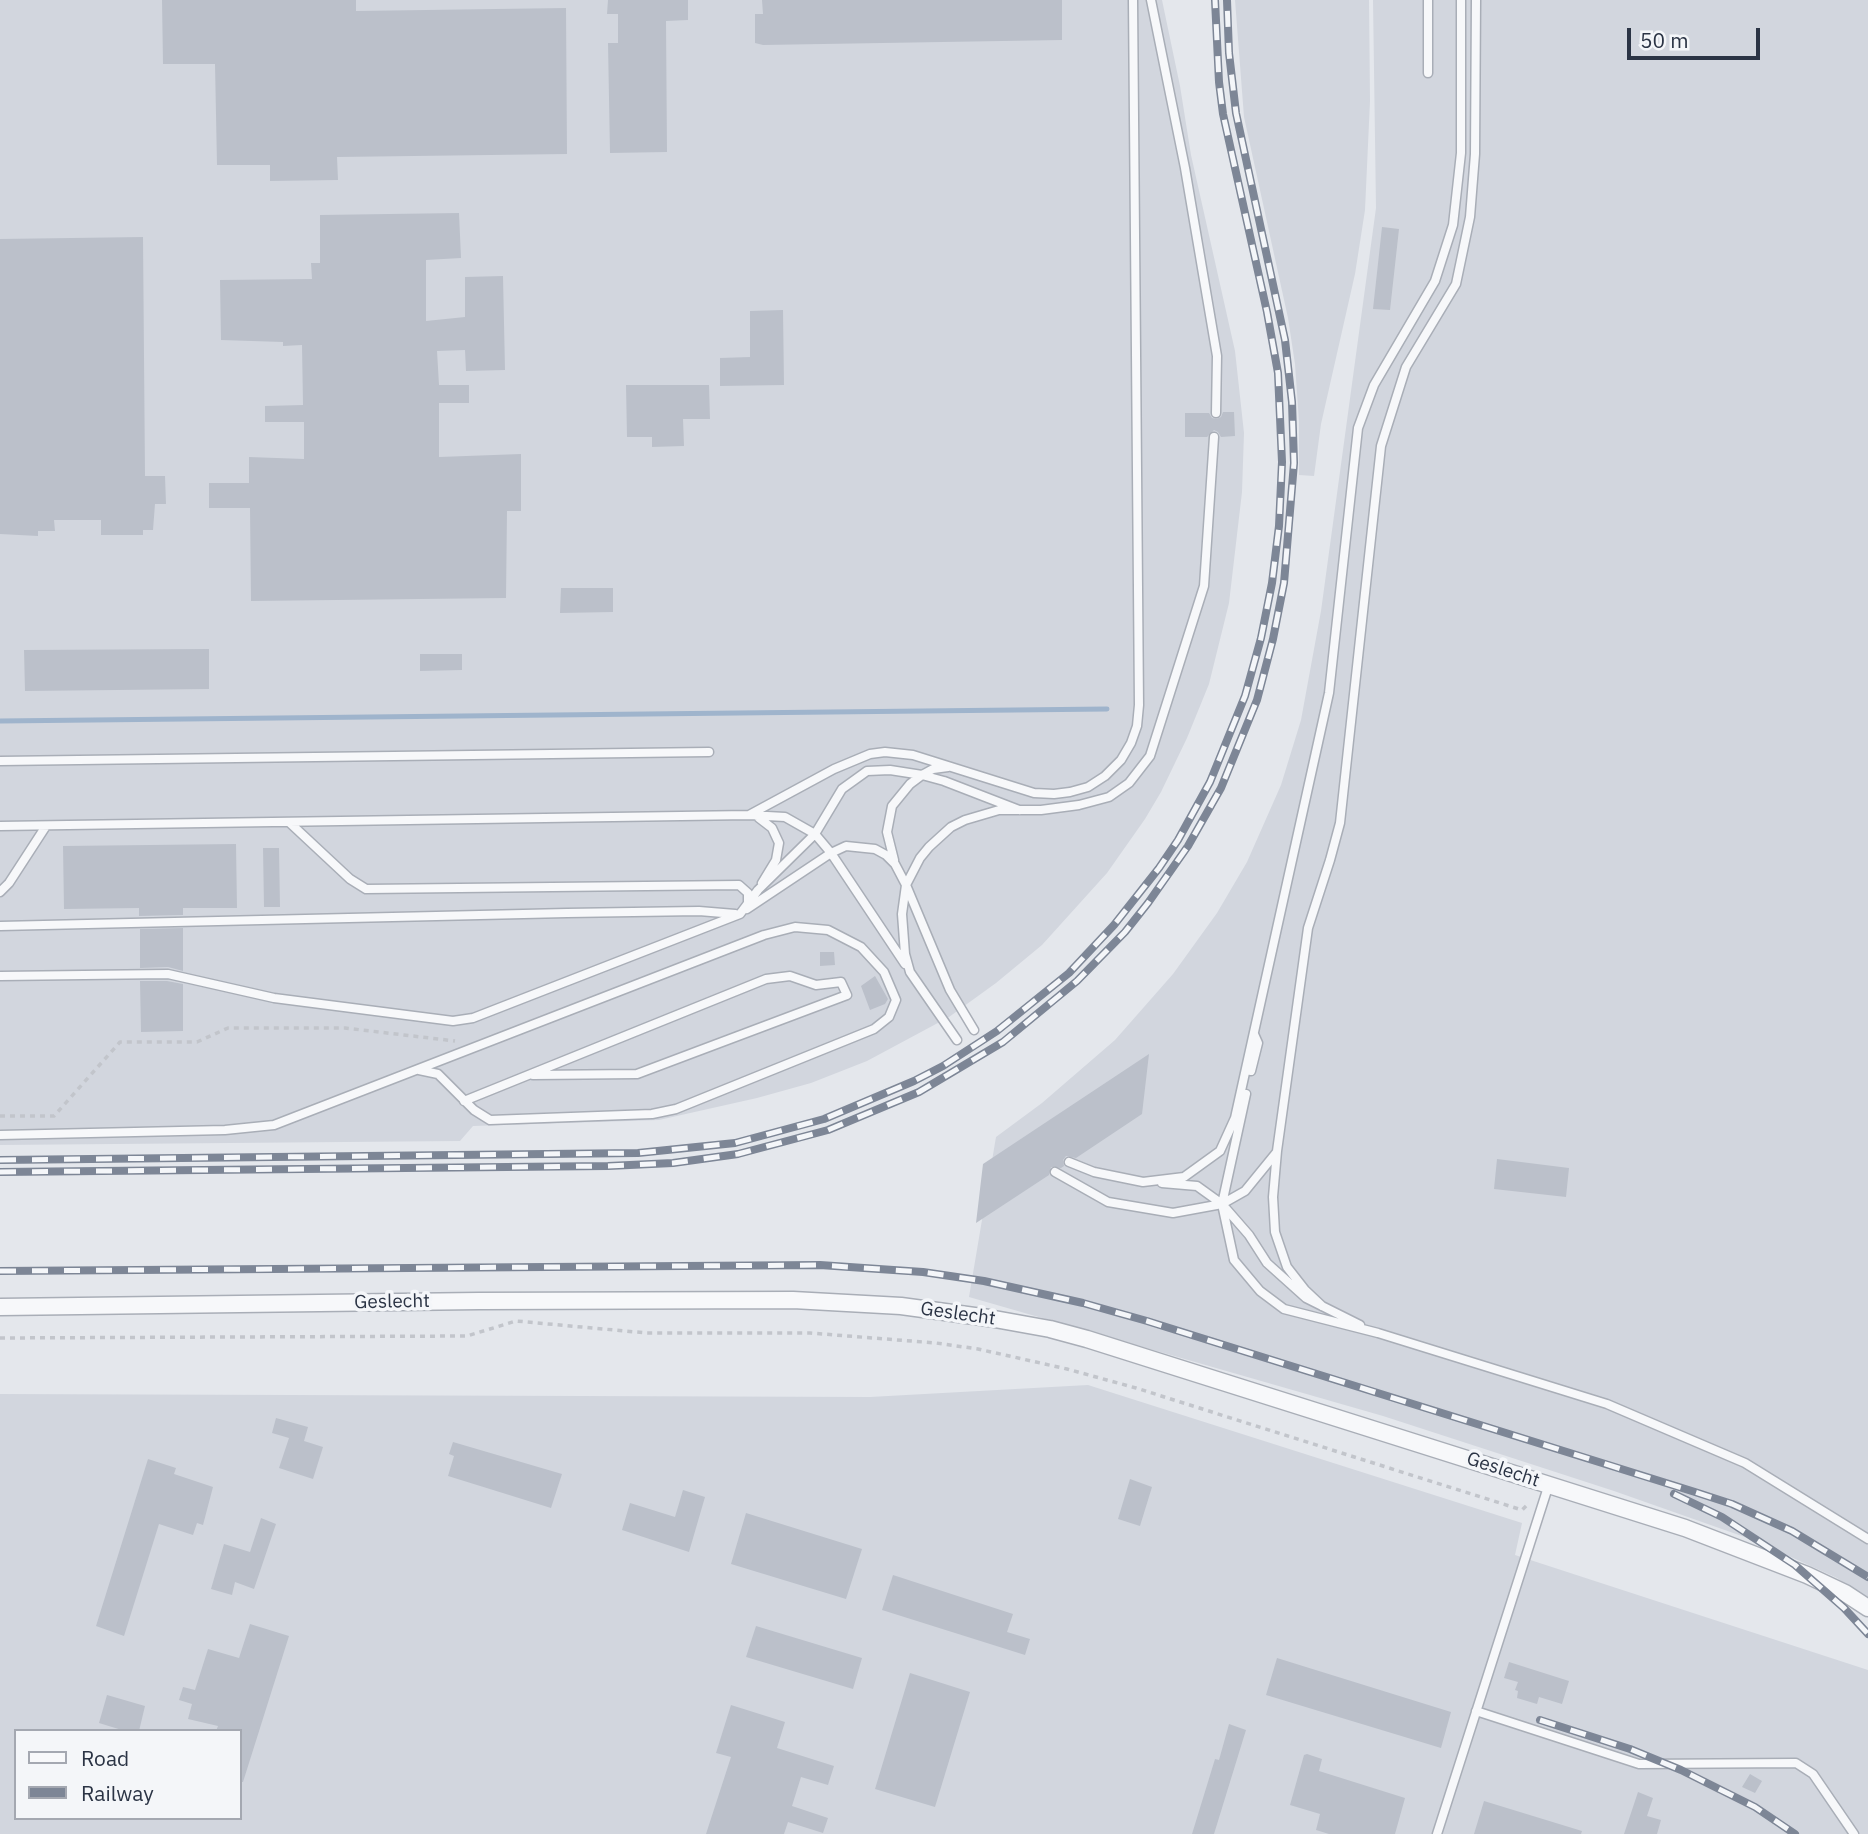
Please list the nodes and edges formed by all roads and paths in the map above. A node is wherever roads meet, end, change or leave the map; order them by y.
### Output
1 (1133, 0) edge
2 (1151, 0) edge
3 (1428, 0) edge
4 (1461, 0) edge
5 (1476, 0) edge
6 (1428, 73) dead end
7 (1216, 413) dead end
8 (1214, 437) dead end
9 (709, 751) dead end
10 (0, 761) edge
11 (955, 767) junction
12 (922, 775) junction
13 (1019, 810) junction
14 (749, 815) junction
15 (290, 823) junction
16 (0, 826) edge
17 (46, 826) junction
18 (815, 834) junction
19 (831, 853) junction
20 (895, 864) junction
21 (906, 885) junction
22 (758, 891) junction
23 (0, 892) edge
24 (748, 904) junction
25 (740, 914) junction
26 (0, 926) edge
27 (910, 972) junction
28 (0, 976) edge
29 (974, 1030) dead end
30 (1254, 1034) junction
31 (957, 1040) dead end
32 (485, 1044) junction
33 (419, 1070) junction
34 (533, 1075) junction
35 (464, 1101) junction
36 (0, 1116) edge
37 (0, 1135) edge
38 (1277, 1151) junction
39 (1069, 1163) dead end
40 (1055, 1172) dead end
41 (1143, 1182) junction
42 (1222, 1204) junction
43 (1322, 1306) junction
44 (0, 1307) edge
45 (1378, 1333) junction
46 (0, 1338) edge
47 (1549, 1484) junction
48 (1868, 1539) edge
49 (1868, 1608) edge
50 (1476, 1710) junction
51 (1437, 1834) edge
52 (1854, 1834) edge

1 - 11 lane
2 - 7 lane
3 - 6 lane
4 - 30 lane
5 - 38 lane
8 - 13 lane
9 - 10 lane
11 - 12 lane
11 - 14 lane
12 - 13 lane
12 - 18 lane
12 - 20 lane
13 - 21 lane
14 - 15 lane
14 - 18 lane
14 - 22 lane
15 - 17 lane
15 - 24 lane
16 - 17 lane
17 - 23 lane
18 - 19 lane
18 - 22 lane
19 - 20 lane
19 - 25 lane
19 - 27 lane
20 - 21 lane
21 - 27 lane
21 - 29 lane
22 - 24 lane
24 - 25 lane
25 - 26 lane
25 - 28 lane
27 - 31 lane
30 - 41 lane
30 - 42 lane
32 - 33 lane
32 - 35 lane
32 - 36 path
33 - 35 lane
33 - 37 lane
34 - 34 lane
34 - 35 lane
38 - 42 lane
38 - 43 lane
39 - 41 lane
40 - 42 lane
41 - 42 lane
42 - 43 lane
42 - 45 lane
43 - 45 lane
44 - 47 street, Geslecht
45 - 48 lane
46 - 47 path
47 - 49 street, Geslecht
47 - 50 lane
50 - 51 lane
50 - 52 lane

